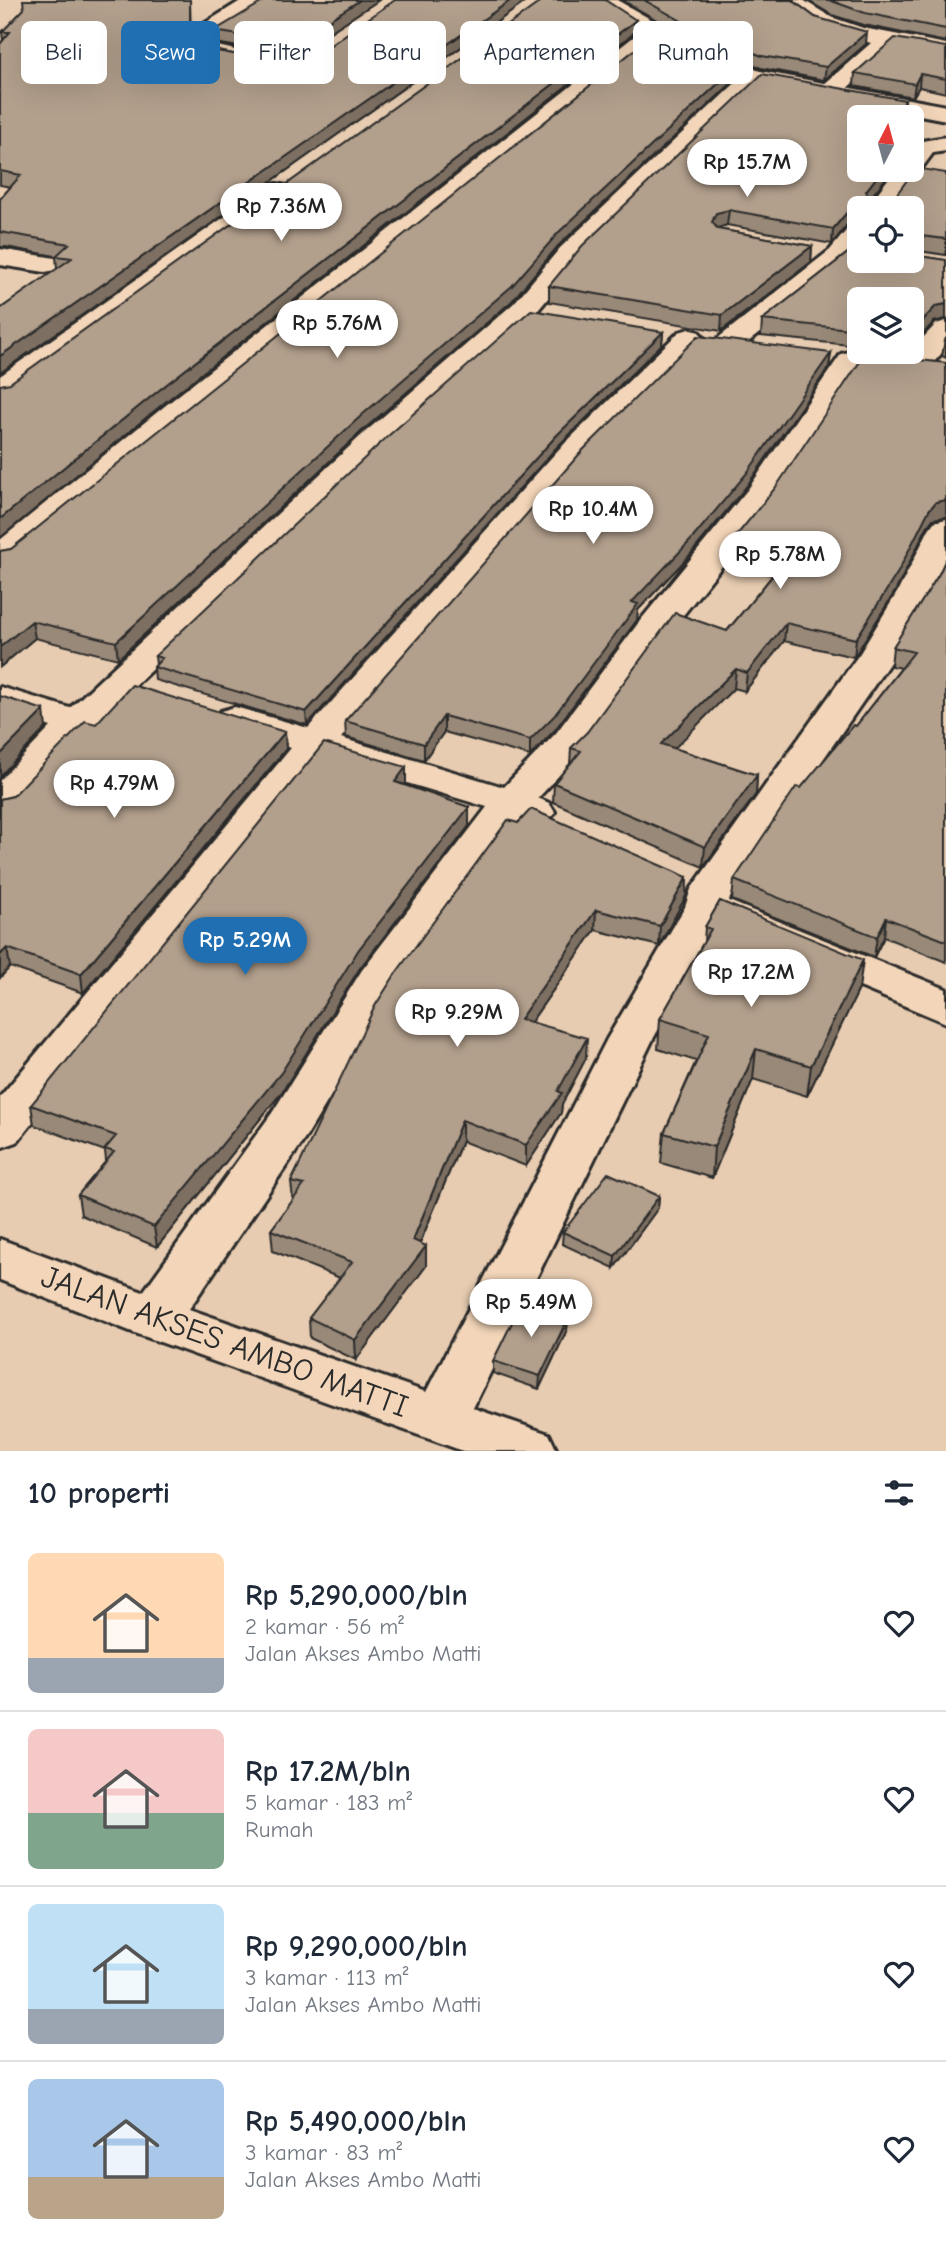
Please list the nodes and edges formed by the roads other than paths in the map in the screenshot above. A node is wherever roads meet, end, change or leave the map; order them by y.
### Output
1 (257, 0) edge
2 (601, 0) edge
3 (788, 0) edge
4 (636, 21) edge
5 (887, 41) junction
6 (633, 49) edge
7 (946, 51) edge
8 (234, 57) edge
9 (755, 77) joint
10 (830, 91) junction
11 (946, 113) edge
12 (946, 144) edge
13 (924, 148) edge
14 (298, 177) edge
15 (899, 182) edge
16 (888, 196) edge
17 (847, 248) edge
18 (802, 250) edge
19 (847, 251) edge
20 (0, 257) edge
21 (44, 264) dead end
22 (524, 309) junction
23 (558, 315) edge
24 (946, 330) edge
25 (924, 339) edge
26 (728, 344) junction
27 (765, 349) edge
28 (0, 354) edge
29 (38, 363) junction
30 (869, 364) edge
31 (904, 364) edge
32 (946, 368) edge
33 (0, 390) edge
34 (946, 529) edge
35 (0, 557) edge
36 (116, 683) junction
37 (156, 695) edge
38 (0, 698) edge
39 (196, 707) edge
40 (79, 724) junction
41 (316, 743) junction
42 (512, 802) junction
43 (0, 803) edge
44 (562, 824) edge
45 (674, 873) edge
46 (709, 898) junction
47 (946, 1007) edge
48 (0, 1130) edge
49 (0, 1259) edge
50 (154, 1318) junction
51 (440, 1419) junction
52 (529, 1451) edge

1 - 8 main road
2 - 4 main road
3 - 5 main road
5 - 7 main road
5 - 10 main road
6 - 35 main road
9 - 10 main road
9 - 22 main road
10 - 11 main road
12 - 13 main road
14 - 29 main road
15 - 16 main road
17 - 18 main road
19 - 26 main road
20 - 21 main road
22 - 23 main road
22 - 36 main road
24 - 25 main road
26 - 27 main road
26 - 41 main road
28 - 29 main road
29 - 33 main road
30 - 42 main road
31 - 32 main road
34 - 46 main road
36 - 37 main road
36 - 40 main road
38 - 40 main road
39 - 41 main road
40 - 43 main road
41 - 42 main road
41 - 48 main road
42 - 44 main road
42 - 50 main road
45 - 46 main road
46 - 47 main road
46 - 51 main road
49 - 50 main road, JALAN AKSES AMBO MATTI
50 - 51 main road, JALAN AKSES AMBO MATTI
51 - 52 main road, JALAN AKSES AMBO MATTI

